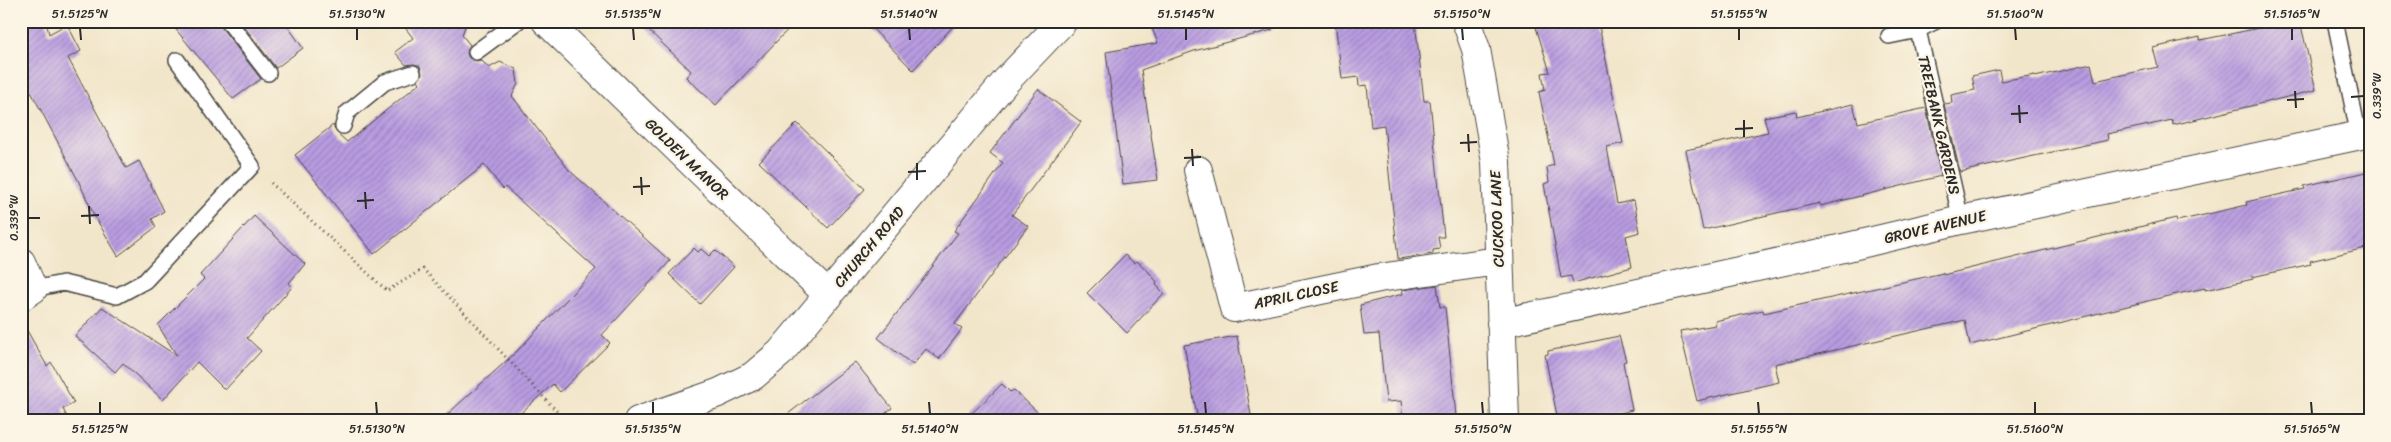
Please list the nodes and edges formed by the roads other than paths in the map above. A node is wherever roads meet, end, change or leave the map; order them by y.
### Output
1 (228, 21) edge
2 (518, 21) edge
3 (546, 21) edge
4 (1063, 21) edge
5 (1466, 21) edge
6 (1936, 21) edge
7 (2335, 21) edge
8 (1918, 30) junction
9 (1890, 36) dead end
10 (476, 52) dead end
11 (178, 60) dead end
12 (268, 73) dead end
13 (413, 73) dead end
14 (344, 126) dead end
15 (2364, 135) edge
16 (1198, 170) dead end
17 (1961, 220) junction
18 (1498, 261) junction
19 (21, 262) edge
20 (27, 293) edge
21 (829, 296) junction
22 (1502, 322) junction
23 (638, 421) edge
24 (1505, 421) edge

1 - 12 lane
2 - 10 lane
3 - 21 street, GOLDEN MANOR
4 - 21 street, CHURCH ROAD
5 - 18 street, CUCKOO LANE
6 - 8 lane
7 - 15 lane
8 - 9 lane
8 - 17 lane, TREEBANK GARDENS
11 - 20 lane
13 - 14 lane
15 - 17 street, GROVE AVENUE
16 - 18 street, APRIL CLOSE
17 - 22 street, GROVE AVENUE
18 - 22 street, CUCKOO LANE
19 - 20 street
21 - 23 street, CHURCH ROAD
22 - 24 street, CUCKOO LANE

